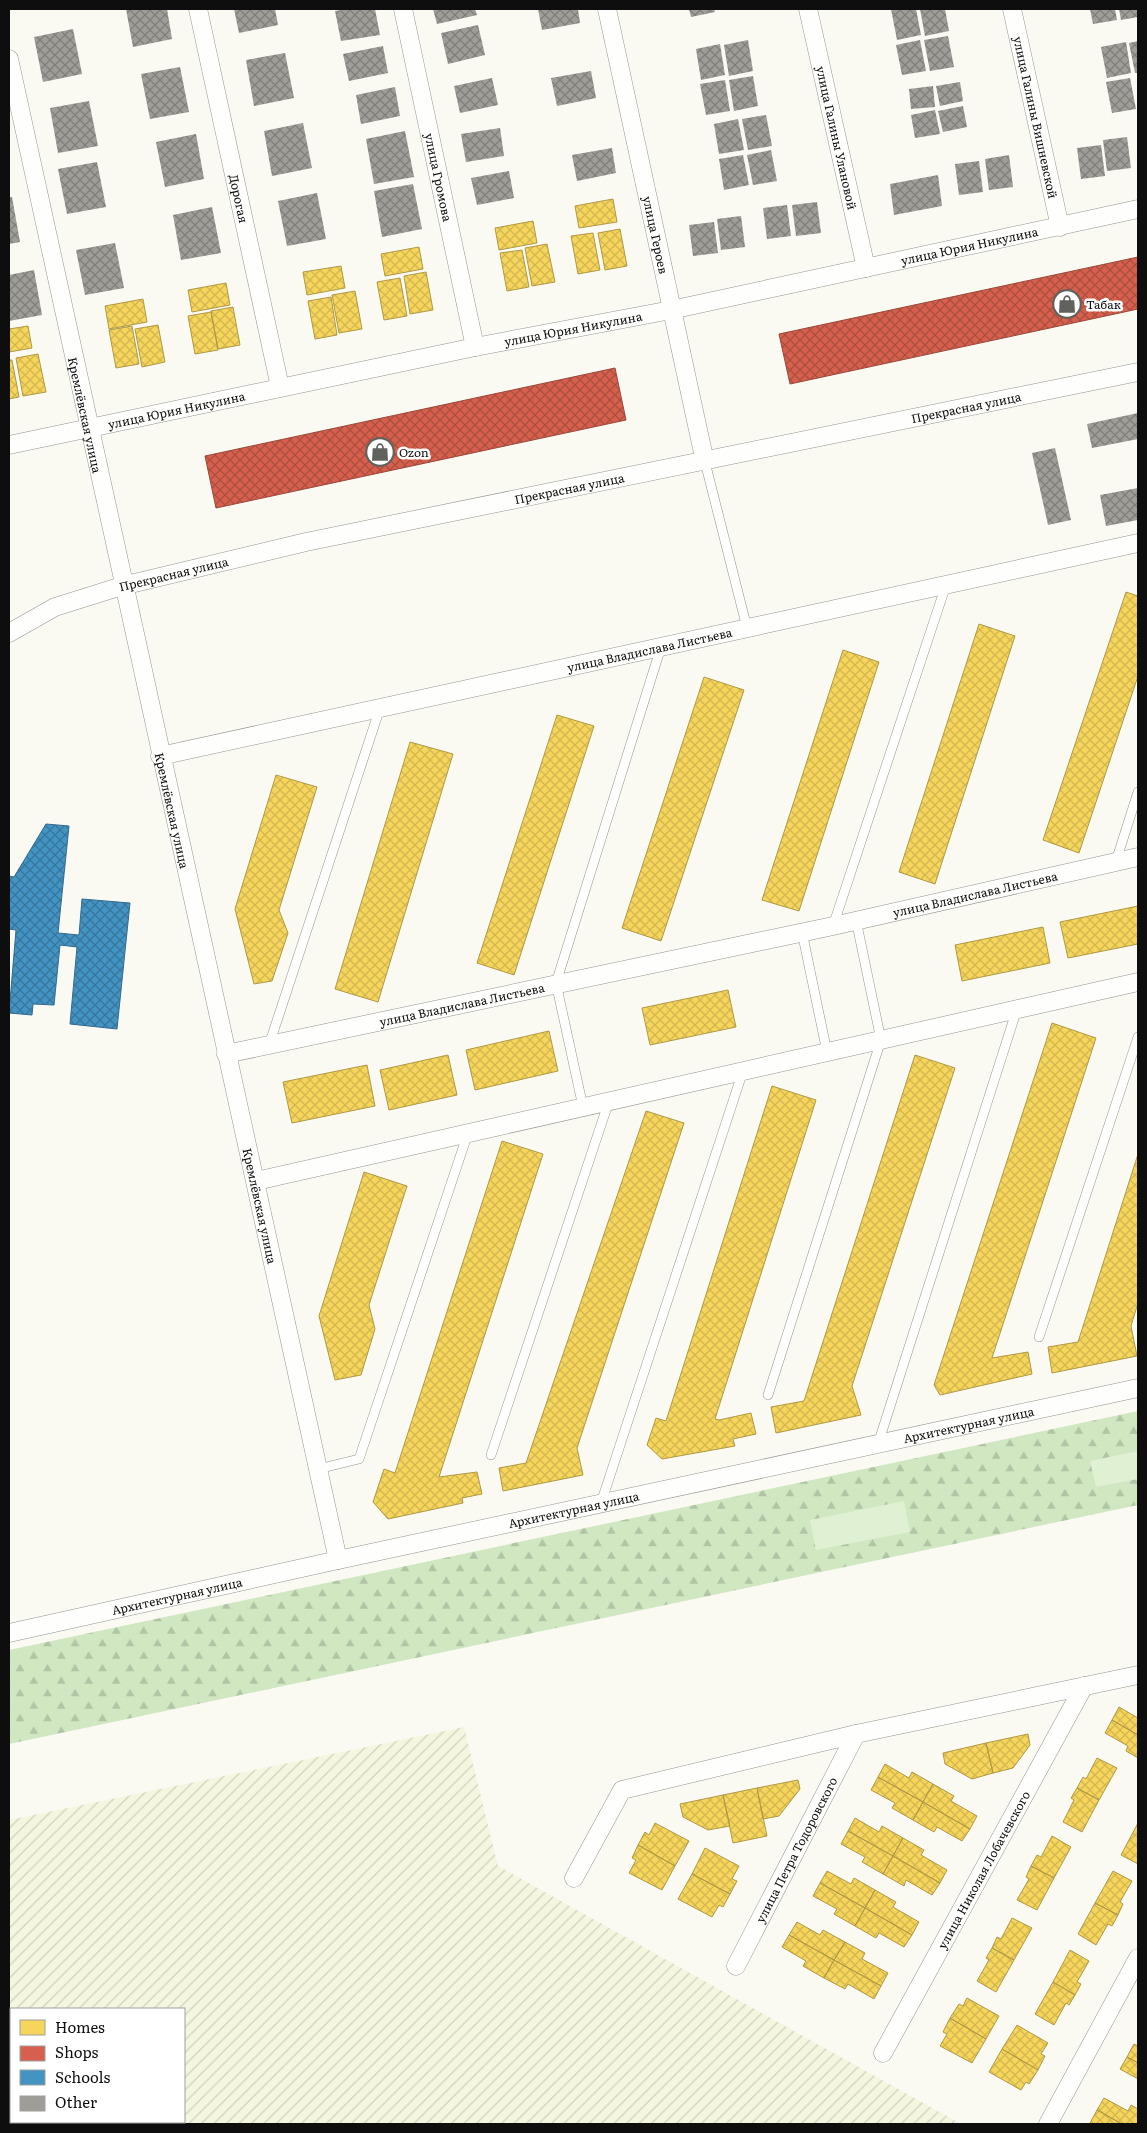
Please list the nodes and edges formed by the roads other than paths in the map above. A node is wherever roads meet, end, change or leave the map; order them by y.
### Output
1 (198, 9) edge
2 (402, 9) edge
3 (607, 9) edge
4 (808, 9) edge
5 (1012, 9) edge
6 (9, 59) edge
7 (1138, 209) edge
8 (1060, 227) junction
9 (866, 268) junction
10 (672, 310) junction
11 (475, 347) junction
12 (1138, 372) edge
13 (280, 388) junction
14 (86, 427) junction
15 (9, 445) edge
16 (705, 462) junction
17 (1138, 543) edge
18 (946, 585) junction
19 (122, 586) junction
20 (748, 628) junction
21 (9, 633) edge
22 (661, 647) junction
23 (380, 708) junction
24 (160, 756) junction
25 (1138, 792) edge
26 (1138, 856) edge
27 (1116, 861) junction
28 (856, 920) junction
29 (833, 926) junction
30 (802, 932) junction
31 (1138, 982) edge
32 (556, 984) junction
33 (1018, 1009) junction
34 (1138, 1037) edge
35 (882, 1040) junction
36 (269, 1045) junction
37 (827, 1052) junction
38 (226, 1054) junction
39 (744, 1071) junction
40 (609, 1101) junction
41 (583, 1107) junction
42 (468, 1133) junction
43 (256, 1180) junction
44 (1039, 1337) dead end
45 (1138, 1388) edge
46 (768, 1394) dead end
47 (878, 1444) junction
48 (491, 1455) dead end
49 (318, 1469) junction
50 (600, 1503) junction
51 (338, 1560) junction
52 (9, 1633) edge
53 (1138, 1675) edge
54 (1084, 1686) junction
55 (856, 1734) junction
56 (574, 1878) dead end
57 (1138, 1958) edge
58 (736, 1966) dead end
59 (883, 2053) dead end
60 (1048, 2124) edge

1 - 13 street, Дорогая
2 - 11 street, улица Громова
3 - 10 street, улица Героев
4 - 9 street, улица Галины Улановой
5 - 8 street, улица Галины Вишневской
6 - 14 street, Кремлёвская улица
7 - 8 street, улица Юрия Никулина
8 - 9 street, улица Юрия Никулина
9 - 10 street, улица Юрия Никулина
10 - 11 street, улица Юрия Никулина
10 - 16 street, улица Героев
11 - 13 street, улица Юрия Никулина
12 - 16 street, Прекрасная улица
13 - 14 street, улица Юрия Никулина
14 - 15 street, улица Юрия Никулина
14 - 19 street, Кремлёвская улица
16 - 19 street, Прекрасная улица
16 - 20 lane
17 - 18 street, улица Владислава Листьева
18 - 20 street, улица Владислава Листьева
18 - 29 lane
19 - 21 street, Прекрасная улица
19 - 24 street, Кремлёвская улица
20 - 22 street, улица Владислава Листьева
22 - 23 street, улица Владислава Листьева
22 - 32 lane
23 - 24 street, улица Владислава Листьева
23 - 36 lane
24 - 38 street, Кремлёвская улица
25 - 27 lane
26 - 27 street, улица Владислава Листьева
27 - 28 street, улица Владислава Листьева
28 - 29 street, улица Владислава Листьева
28 - 35 lane
29 - 30 street, улица Владислава Листьева
30 - 32 street, улица Владислава Листьева
30 - 37 lane
31 - 33 street
32 - 36 street, улица Владислава Листьева
32 - 41 lane
33 - 35 street
33 - 47 lane
34 - 44 lane
35 - 37 street
35 - 46 lane
36 - 38 street, улица Владислава Листьева
37 - 39 street
38 - 43 street, Кремлёвская улица
39 - 40 street
39 - 50 lane
40 - 41 street
40 - 48 lane
41 - 42 street
42 - 43 street
42 - 49 lane
43 - 49 street, Кремлёвская улица
45 - 47 street, Архитектурная улица
47 - 50 street, Архитектурная улица
49 - 51 street, Кремлёвская улица
50 - 51 street, Архитектурная улица
51 - 52 street, Архитектурная улица
53 - 54 street
54 - 55 street
54 - 59 street, улица Николая Лобачевского
55 - 56 street
55 - 58 street, улица Петра Тодоровского
57 - 60 street

